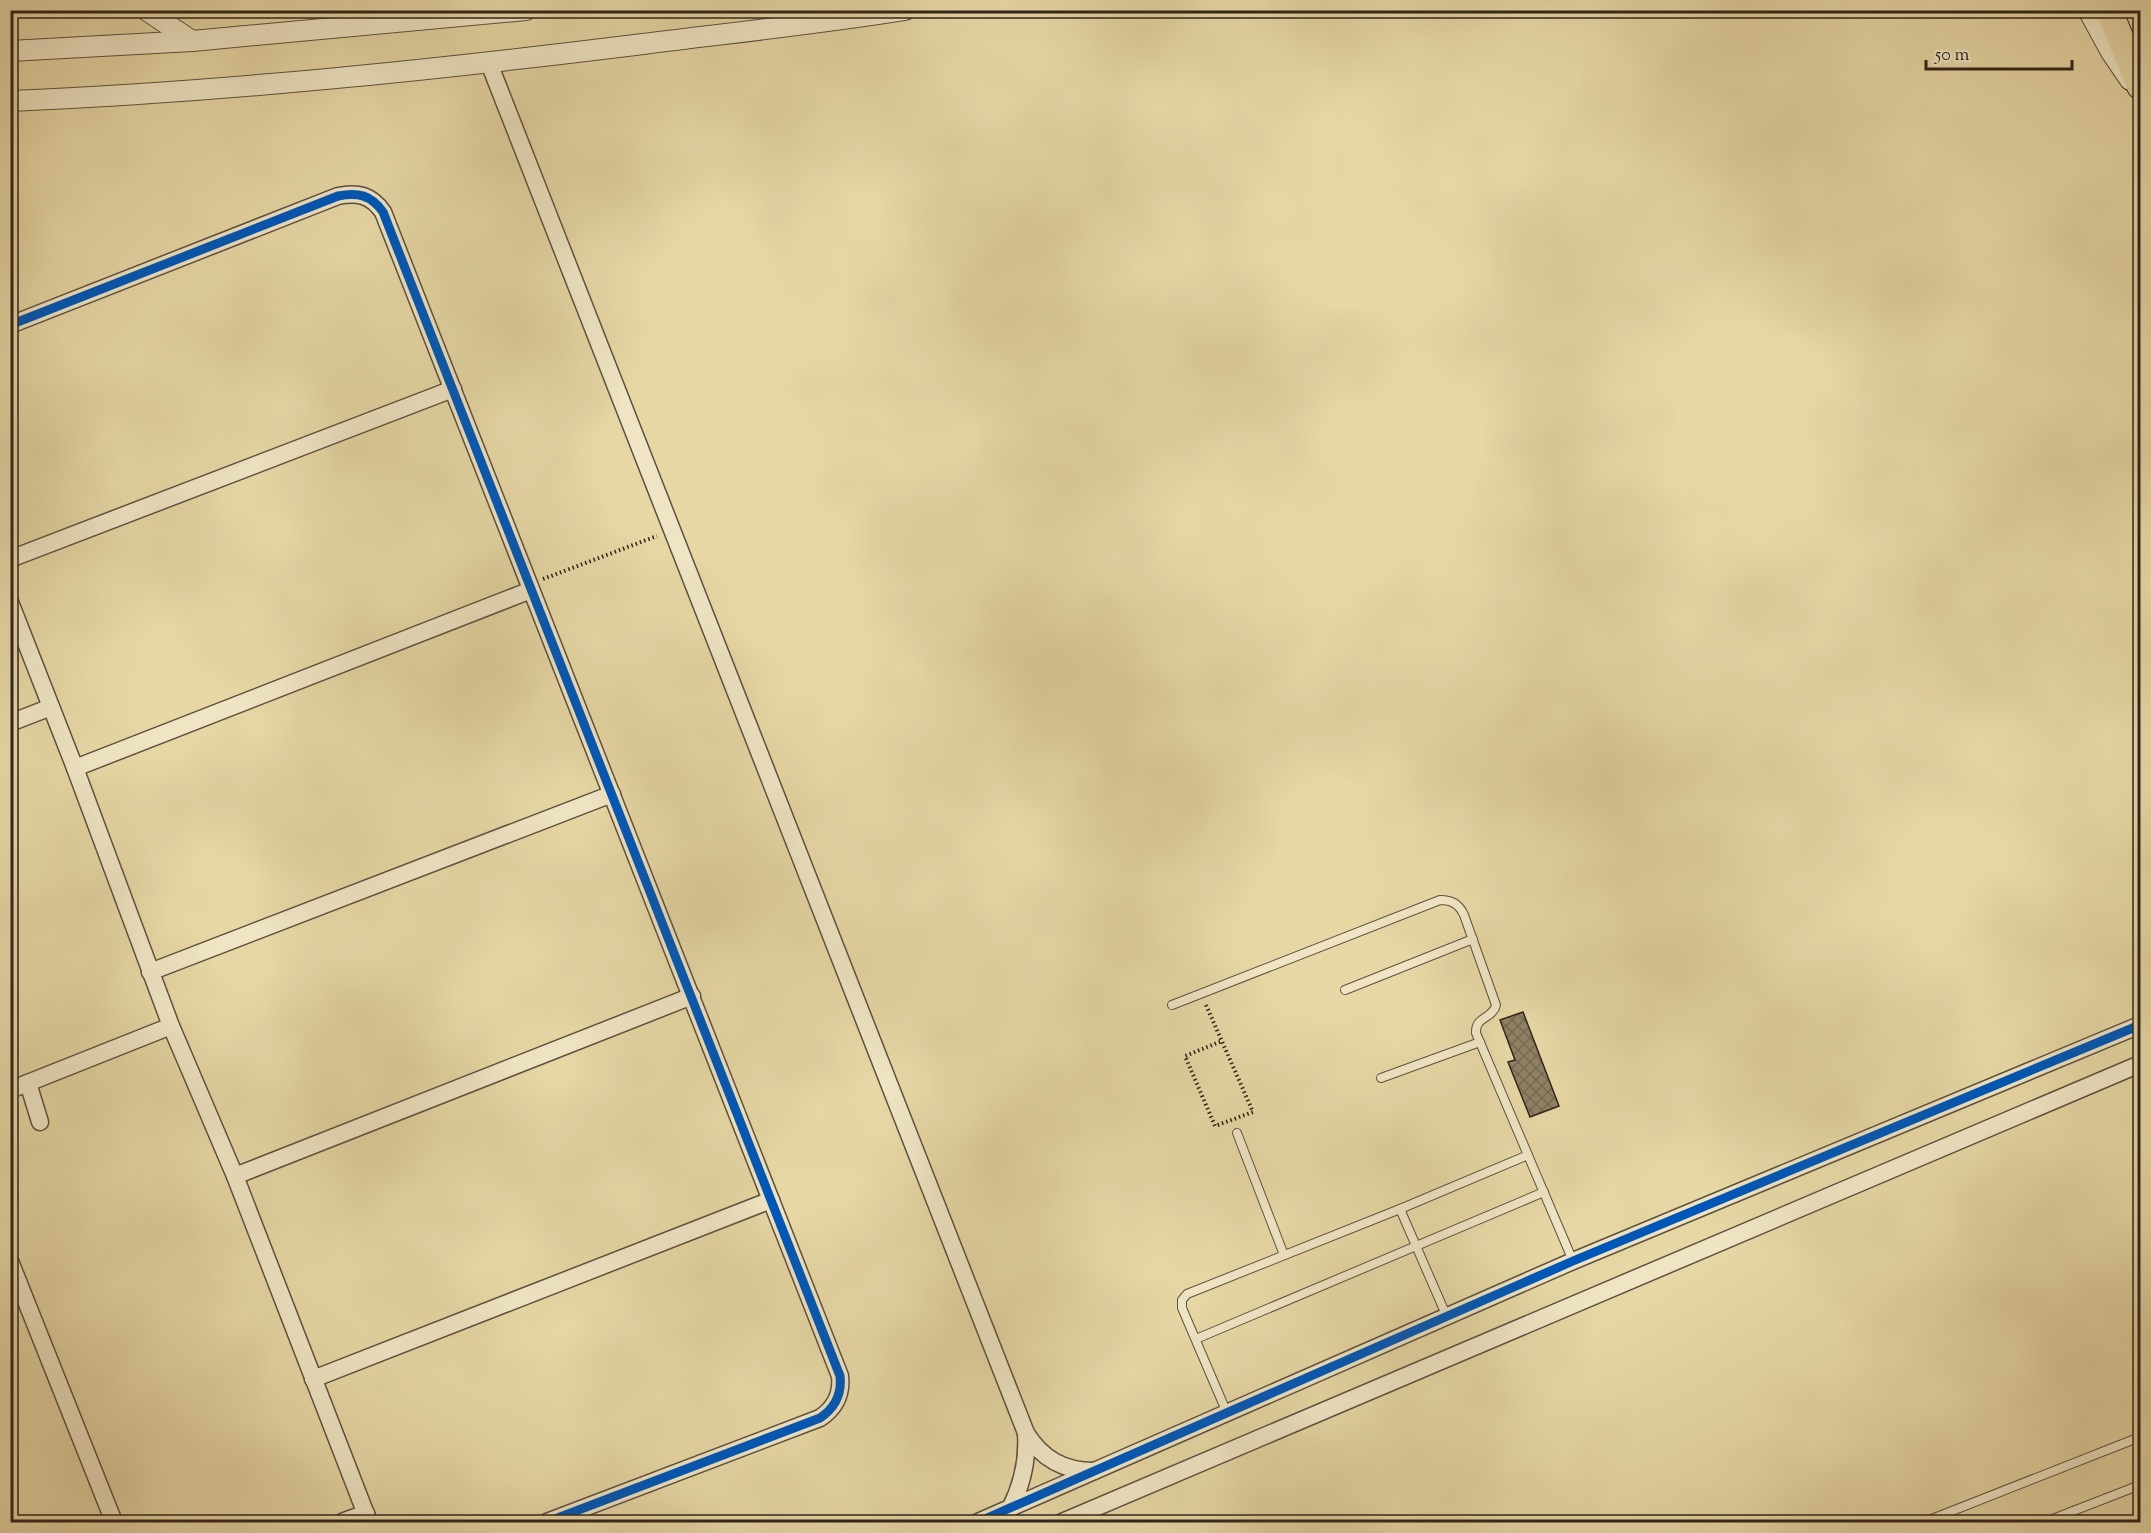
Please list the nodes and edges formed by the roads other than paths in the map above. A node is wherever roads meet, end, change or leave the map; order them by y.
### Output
1 (146, 10) edge
2 (526, 10) edge
3 (904, 10) edge
4 (2088, 10) edge
5 (2109, 10) edge
6 (413, 16) edge
7 (192, 41) junction
8 (10, 51) edge
9 (489, 63) junction
10 (2140, 86) edge
11 (2140, 94) edge
12 (10, 101) edge
13 (10, 325) edge
14 (453, 388) junction
15 (10, 559) edge
16 (530, 587) junction
17 (10, 602) edge
18 (51, 707) junction
19 (10, 723) edge
20 (75, 768) junction
21 (612, 794) junction
22 (1473, 939) junction
23 (150, 972) junction
24 (1345, 990) dead end
25 (692, 996) junction
26 (1173, 1005) dead end
27 (2140, 1025) edge
28 (171, 1026) junction
29 (1480, 1042) junction
30 (2140, 1064) edge
31 (1381, 1078) dead end
32 (28, 1083) junction
33 (10, 1090) edge
34 (40, 1122) dead end
35 (1237, 1133) dead end
36 (1528, 1155) junction
37 (235, 1176) junction
38 (1544, 1192) junction
39 (771, 1200) junction
40 (1400, 1209) junction
41 (1417, 1247) junction
42 (1284, 1255) junction
43 (10, 1261) edge
44 (1573, 1261) junction
45 (1447, 1317) junction
46 (1196, 1339) junction
47 (314, 1379) junction
48 (1227, 1413) junction
49 (1026, 1433) junction
50 (2140, 1437) edge
51 (1094, 1471) junction
52 (2140, 1485) edge
53 (1010, 1509) junction
54 (367, 1518) edge
55 (114, 1522) edge
56 (342, 1522) edge
57 (547, 1522) edge
58 (978, 1522) edge
59 (1062, 1522) edge
60 (1924, 1522) edge
61 (2045, 1522) edge

1 - 7 street
2 - 6 street
3 - 9 street
4 - 11 street
5 - 10 main road
6 - 7 street
7 - 8 street
9 - 12 street
9 - 49 street
13 - 14 street
14 - 15 street
14 - 16 street
16 - 20 street
16 - 21 street
17 - 18 street
18 - 19 street
18 - 20 street
20 - 23 street
21 - 23 street
21 - 25 street
22 - 24 lane
22 - 26 lane
22 - 29 lane
23 - 28 street
25 - 37 street
25 - 39 street
27 - 44 street
28 - 32 street
28 - 37 street
29 - 31 lane
29 - 36 lane
30 - 59 street
32 - 33 street
32 - 34 street
35 - 42 lane
36 - 38 lane
36 - 40 lane
37 - 47 street
38 - 41 lane
38 - 44 lane
39 - 47 street
39 - 57 street
40 - 41 lane
40 - 42 lane
41 - 45 lane
41 - 46 lane
42 - 46 lane
43 - 55 street
44 - 45 street
45 - 48 street
46 - 48 lane
47 - 54 street
48 - 51 street
49 - 51 street
49 - 53 street
50 - 60 lane
51 - 53 street
52 - 61 lane
53 - 58 street
54 - 56 street

